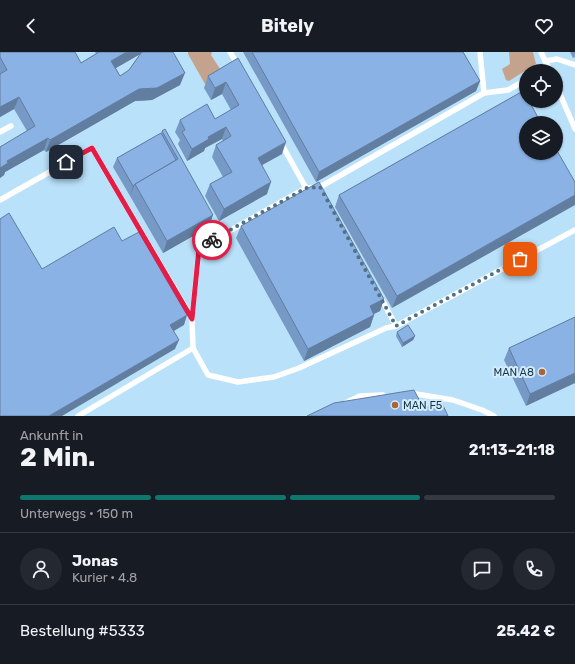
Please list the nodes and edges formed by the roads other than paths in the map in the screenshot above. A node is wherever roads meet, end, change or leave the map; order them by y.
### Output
1 (230, 52) edge
2 (480, 52) edge
3 (541, 52) edge
4 (545, 61) junction
5 (546, 64) edge
6 (575, 65) edge
7 (242, 72) edge
8 (519, 84) edge
9 (484, 93) junction
10 (563, 101) edge
11 (11, 126) dead end
12 (575, 129) edge
13 (0, 132) edge
14 (279, 140) edge
15 (320, 187) junction
16 (306, 188) junction
17 (324, 194) edge
18 (0, 200) edge
19 (575, 230) edge
20 (377, 291) edge
21 (192, 319) junction
22 (396, 326) junction
23 (193, 348) junction
24 (403, 394) edge
25 (389, 395) edge
26 (339, 405) edge
27 (78, 416) edge
28 (494, 416) edge

1 - 7 lane
2 - 9 lane
3 - 4 lane
4 - 5 lane
4 - 6 lane
8 - 9 lane
9 - 15 lane
10 - 12 lane
11 - 13 lane
14 - 16 lane
15 - 16 lane
15 - 17 lane
16 - 21 lane
18 - 21 lane
19 - 22 lane
20 - 22 lane
21 - 23 lane
22 - 23 lane
23 - 27 lane
24 - 28 lane
25 - 26 lane

